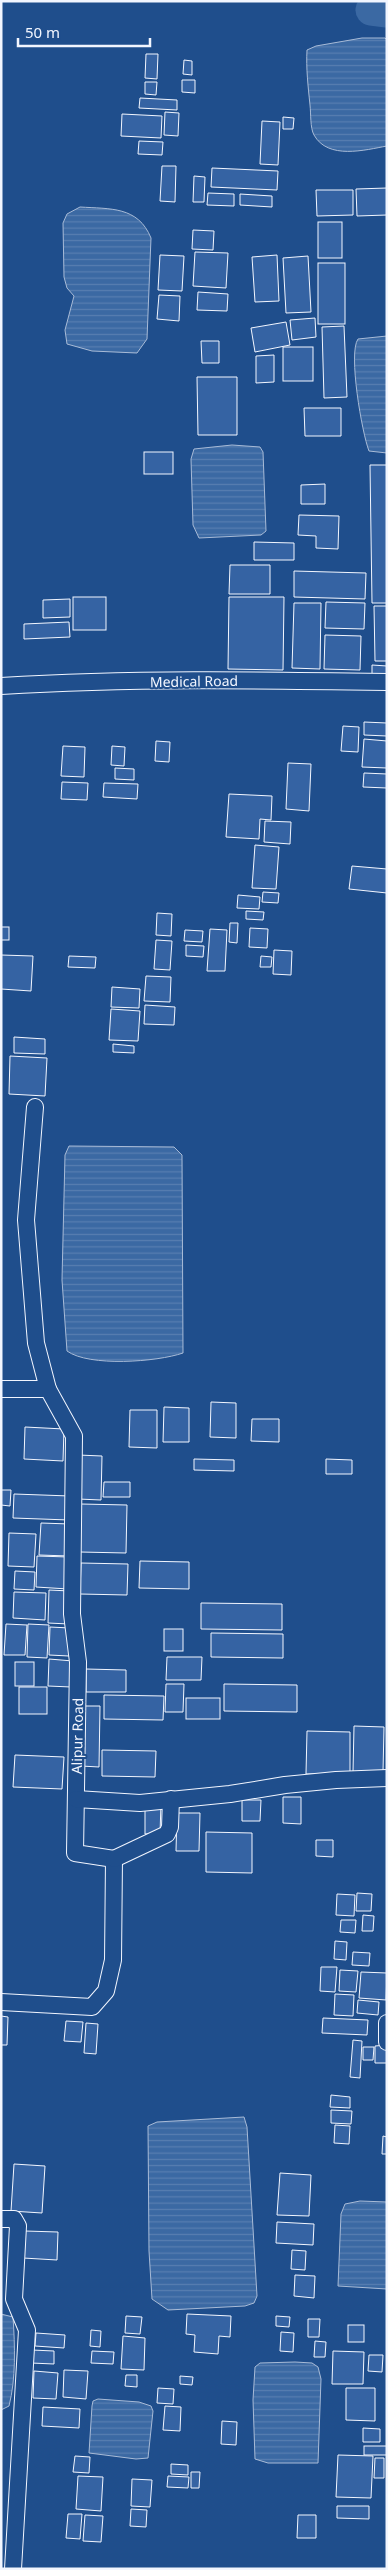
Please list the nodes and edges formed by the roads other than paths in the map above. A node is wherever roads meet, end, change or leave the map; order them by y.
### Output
1 (387, 682) edge
2 (1, 686) edge
3 (35, 1107) dead end
4 (1, 1389) edge
5 (48, 1389) junction
6 (387, 1778) edge
7 (171, 1799) junction
8 (76, 1800) junction
9 (114, 1860) junction
10 (1, 2002) edge
11 (387, 2023) edge
12 (387, 2042) edge
13 (1, 2219) edge
14 (13, 2569) edge

1 - 2 street, Medical Road
3 - 5 street, Alipur Road
4 - 5 street
5 - 8 street, Alipur Road
6 - 7 street
7 - 8 street
7 - 9 street
8 - 9 street, Alipur Road
9 - 10 street
11 - 12 street
13 - 14 street

